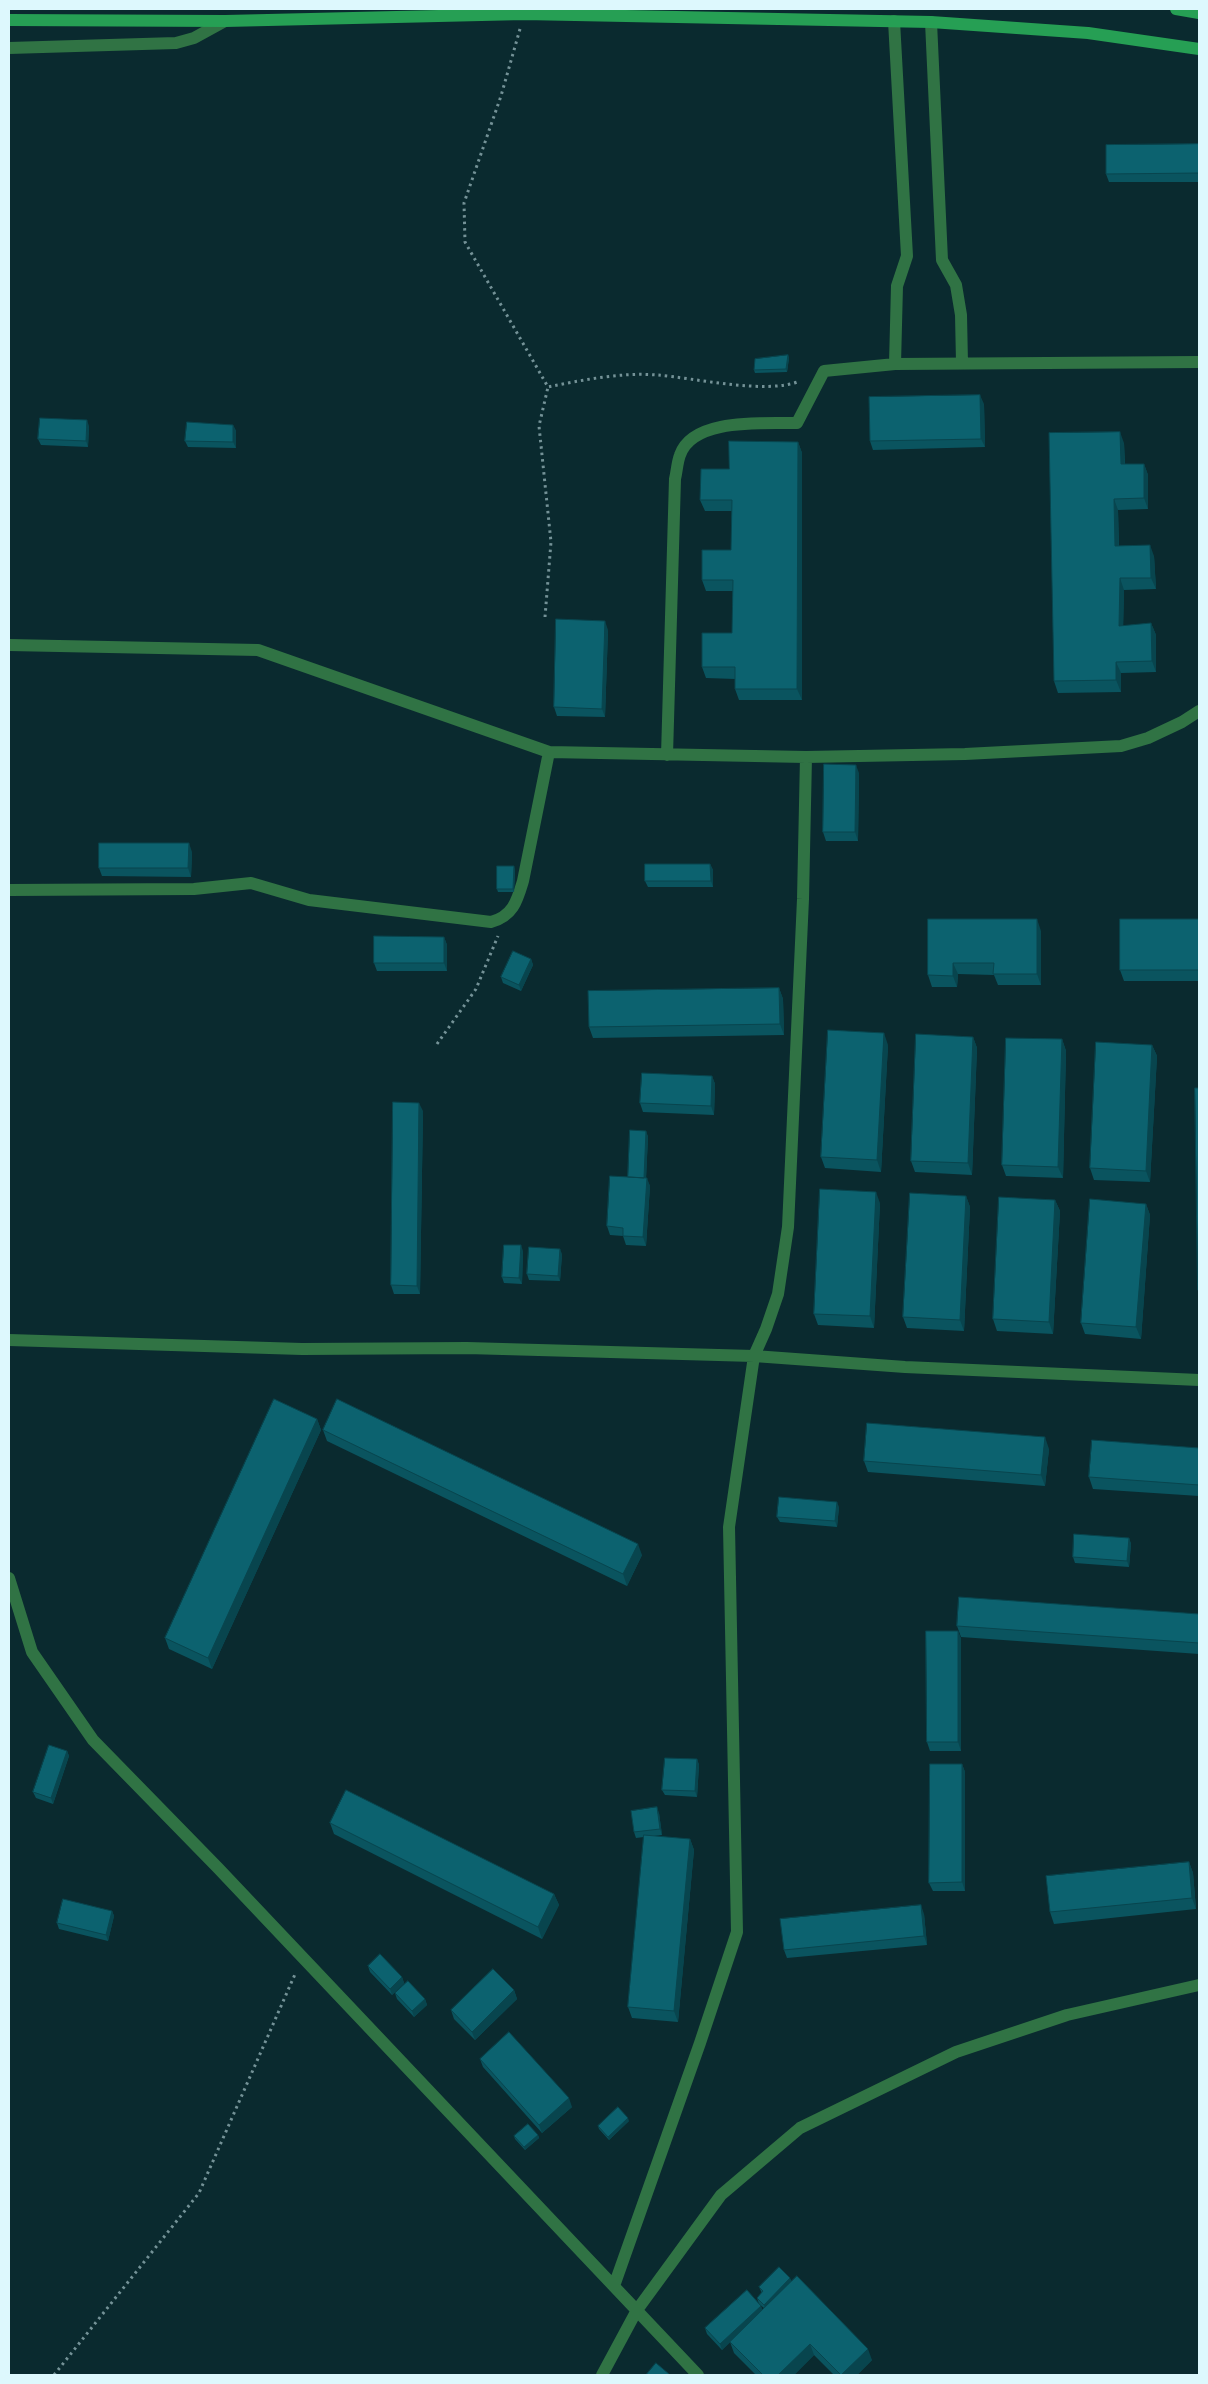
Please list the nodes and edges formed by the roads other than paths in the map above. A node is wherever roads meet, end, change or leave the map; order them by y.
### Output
1 (1176, 9) edge
2 (1199, 13) edge
3 (9, 20) edge
4 (225, 21) junction
5 (894, 21) junction
6 (931, 22) junction
7 (9, 48) edge
8 (1199, 49) edge
9 (1199, 362) edge
10 (962, 363) junction
11 (895, 364) junction
12 (9, 645) edge
13 (1199, 710) edge
14 (549, 752) junction
15 (667, 756) junction
16 (806, 758) junction
17 (9, 890) edge
18 (9, 1340) edge
19 (754, 1356) junction
20 (1199, 1380) edge
21 (9, 1578) edge
22 (1199, 1985) edge
23 (614, 2286) junction
24 (637, 2310) junction
25 (602, 2375) edge
26 (698, 2375) edge

1 - 2 main road
3 - 4 main road
4 - 5 main road
4 - 7 street
5 - 6 main road
5 - 11 street
6 - 8 main road
6 - 10 street
9 - 10 street
10 - 11 street
11 - 15 street
12 - 14 street
13 - 16 street
14 - 15 street
14 - 17 street
15 - 16 street
16 - 19 street
18 - 19 street
19 - 20 street
19 - 23 street
21 - 23 street
22 - 24 street
23 - 24 street
24 - 25 street
24 - 26 street

